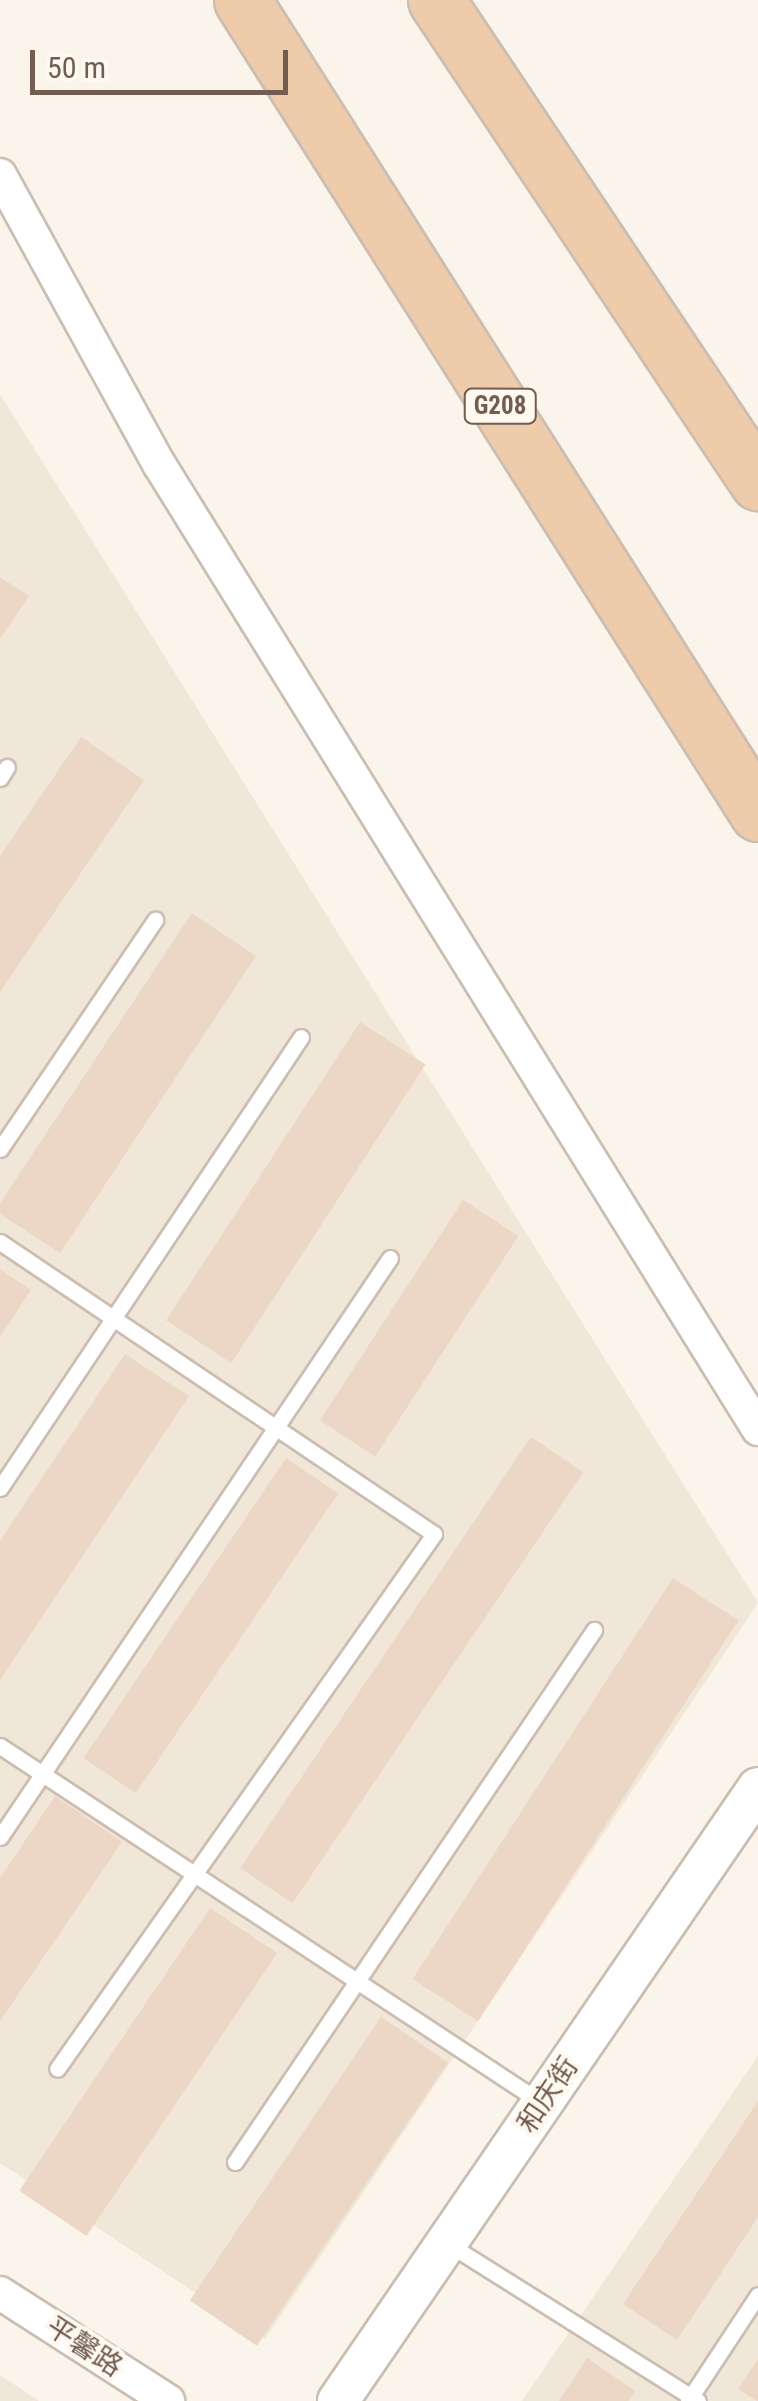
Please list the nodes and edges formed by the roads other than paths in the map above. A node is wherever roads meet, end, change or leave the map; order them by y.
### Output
1 (242, 0) edge
2 (436, 0) edge
3 (0, 175) edge
4 (758, 482) edge
5 (758, 813) edge
6 (156, 920) dead end
7 (301, 1036) dead end
8 (0, 1149) edge
9 (0, 1242) edge
10 (390, 1258) dead end
11 (120, 1316) junction
12 (276, 1424) junction
13 (758, 1429) edge
14 (0, 1488) edge
15 (594, 1630) dead end
16 (0, 1746) edge
17 (42, 1776) junction
18 (758, 1788) edge
19 (0, 1837) edge
20 (193, 1875) junction
21 (358, 1983) junction
22 (56, 2069) dead end
23 (542, 2103) junction
24 (235, 2162) dead end
25 (446, 2243) junction
26 (0, 2293) edge
27 (758, 2296) edge
28 (692, 2400) edge
29 (168, 2401) edge
30 (338, 2401) edge

1 - 5 highway, G208
2 - 4 highway
3 - 13 street
6 - 8 lane
7 - 11 lane
9 - 11 lane
10 - 12 lane
11 - 12 lane
11 - 14 lane
12 - 17 lane
12 - 20 lane
15 - 21 lane
16 - 17 lane
17 - 19 lane
17 - 20 lane
18 - 23 street, 和庆街
20 - 21 lane
20 - 22 lane
21 - 23 lane
21 - 24 lane
23 - 25 street, 和庆街
25 - 28 lane
25 - 30 street, 和庆街
26 - 29 street, 平馨路
27 - 28 lane

